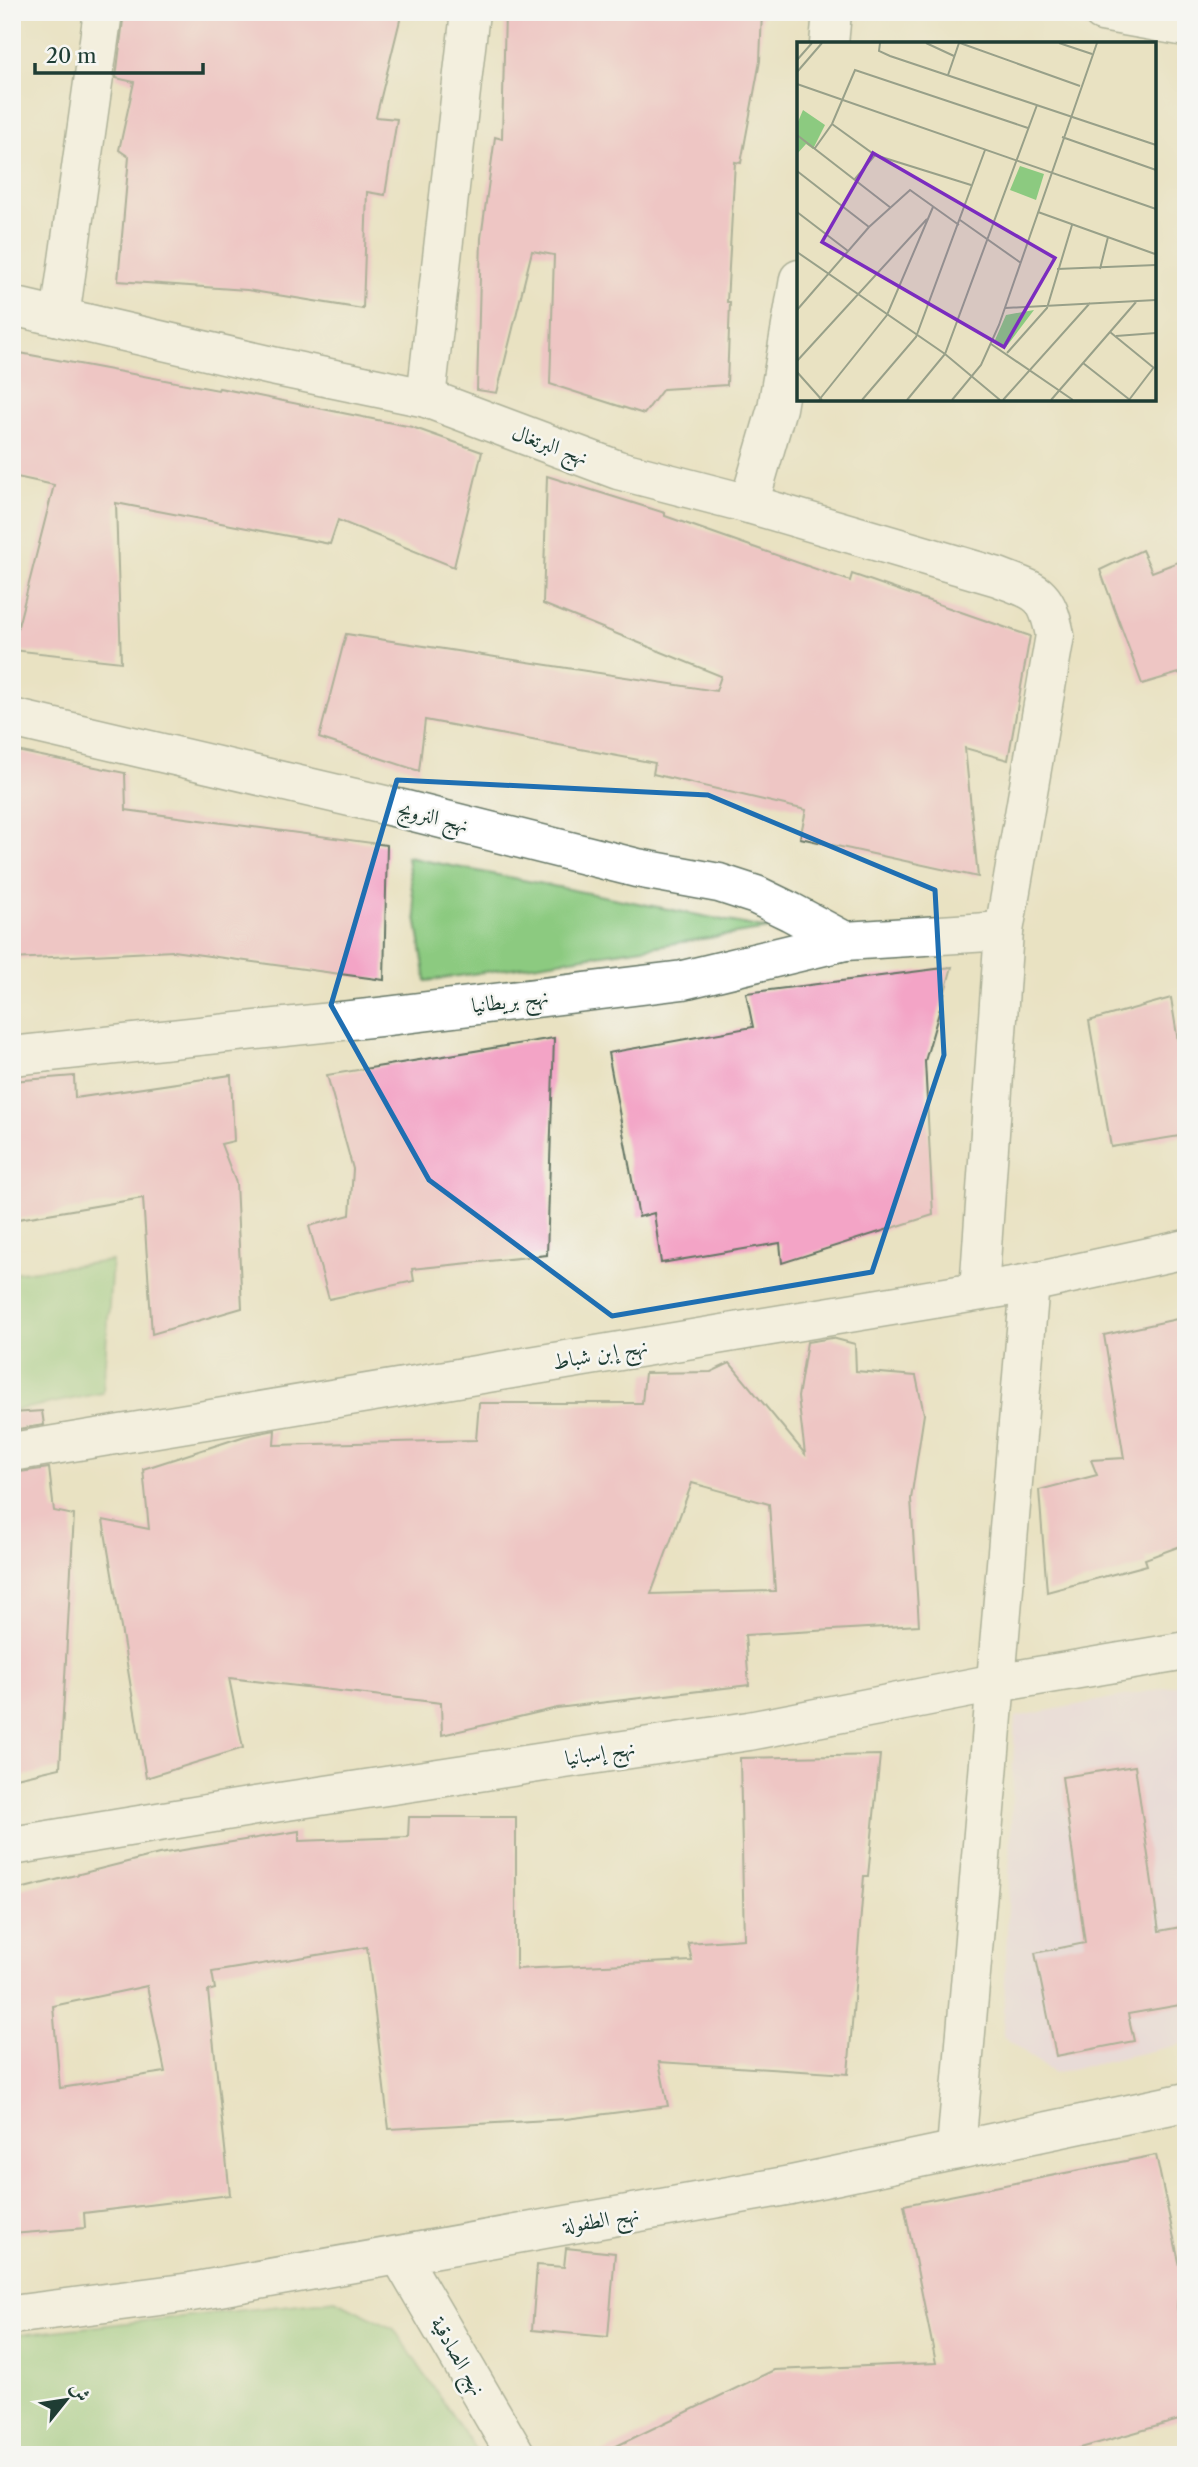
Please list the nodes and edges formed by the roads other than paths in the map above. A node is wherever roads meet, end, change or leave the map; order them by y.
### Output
1 (103, 12) edge
2 (470, 12) edge
3 (832, 12) edge
4 (1101, 12) edge
5 (1186, 27) edge
6 (829, 42) edge
7 (797, 291) edge
8 (12, 306) edge
9 (60, 317) junction
10 (426, 398) junction
11 (749, 504) junction
12 (12, 718) edge
13 (1004, 931) junction
14 (845, 941) junction
15 (12, 1056) edge
16 (1186, 1250) edge
17 (1030, 1283) junction
18 (979, 1291) junction
19 (12, 1452) edge
20 (1186, 1651) edge
21 (996, 1683) junction
22 (12, 1846) edge
23 (1186, 2102) edge
24 (956, 2149) junction
25 (400, 2256) junction
26 (12, 2315) edge
27 (516, 2455) edge

1 - 9 street
2 - 10 street
3 - 6 street
4 - 5 street
7 - 11 street
8 - 9 street, نهج البرتغال
9 - 10 street, نهج البرتغال
10 - 11 street, نهج البرتغال
11 - 13 street, نهج البرتغال
12 - 14 street, نهج النرويج
13 - 14 street, نهج بريطانيا
13 - 18 street
14 - 15 street, نهج بريطانيا
16 - 17 street, نهج إبن شباط
17 - 18 street, نهج إبن شباط
17 - 21 street
18 - 19 street, نهج إبن شباط
20 - 21 street, نهج إسبانيا
21 - 22 street, نهج إسبانيا
21 - 24 street
23 - 24 street, نهج الطفولة
24 - 25 street, نهج الطفولة
25 - 26 street, نهج الطفولة
25 - 27 street, نهج الصادقية

